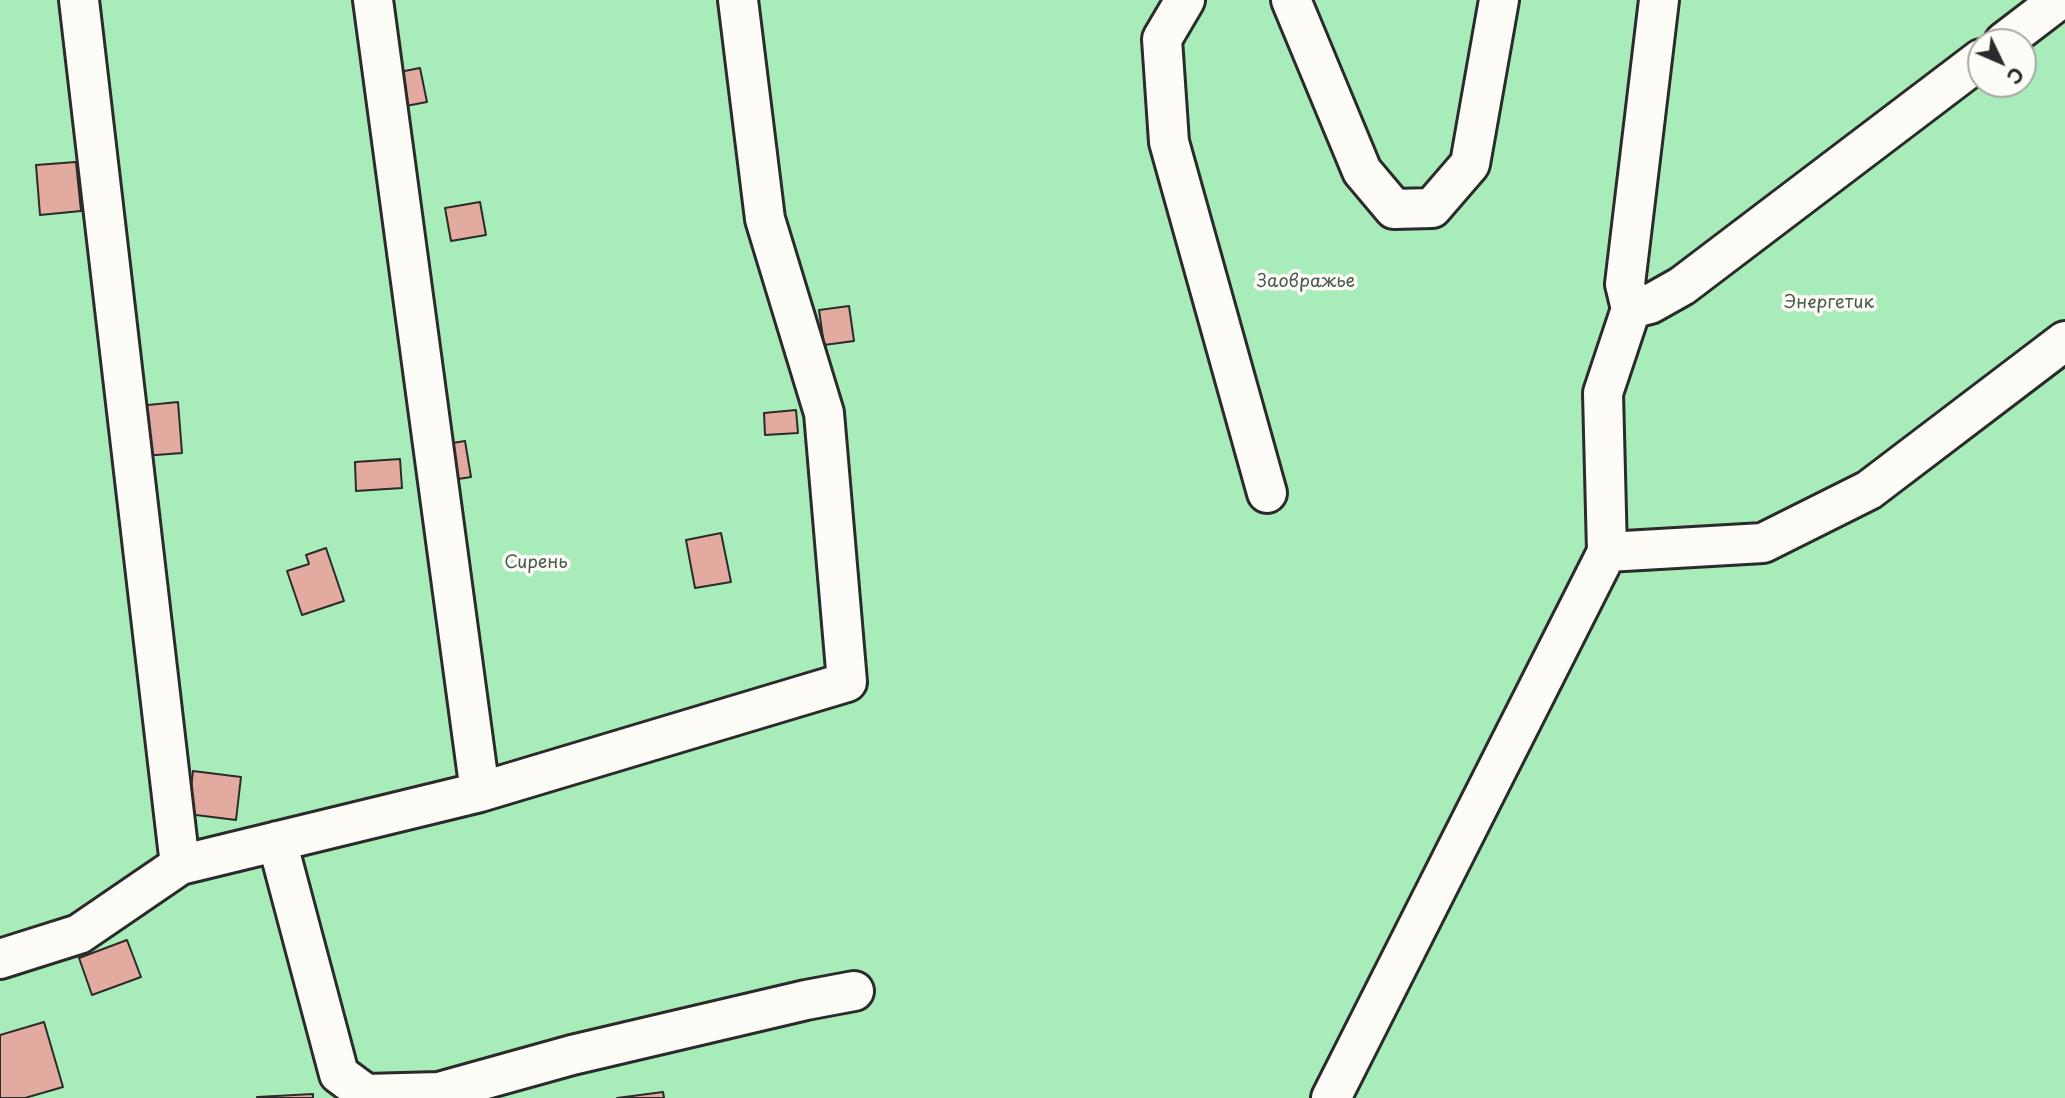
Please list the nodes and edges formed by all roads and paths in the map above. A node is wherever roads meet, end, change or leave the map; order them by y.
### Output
1 (79, 0) edge
2 (373, 0) edge
3 (738, 0) edge
4 (1185, 0) edge
5 (1291, 0) edge
6 (1499, 0) edge
7 (1659, 0) edge
8 (2059, 0) edge
9 (2022, 28) edge
10 (1967, 70) edge
11 (1631, 309) junction
12 (2065, 341) edge
13 (1267, 493) dead end
14 (1607, 552) junction
15 (480, 792) junction
16 (276, 841) junction
17 (180, 865) junction
18 (0, 959) edge
19 (854, 991) dead end
20 (1331, 1098) edge

1 - 17 lane
2 - 15 lane
3 - 15 lane
4 - 13 lane
5 - 6 lane
7 - 11 lane
8 - 9 lane
10 - 11 lane
11 - 14 lane
12 - 14 lane
14 - 20 lane
15 - 16 lane
16 - 17 lane
16 - 19 lane
17 - 18 lane

